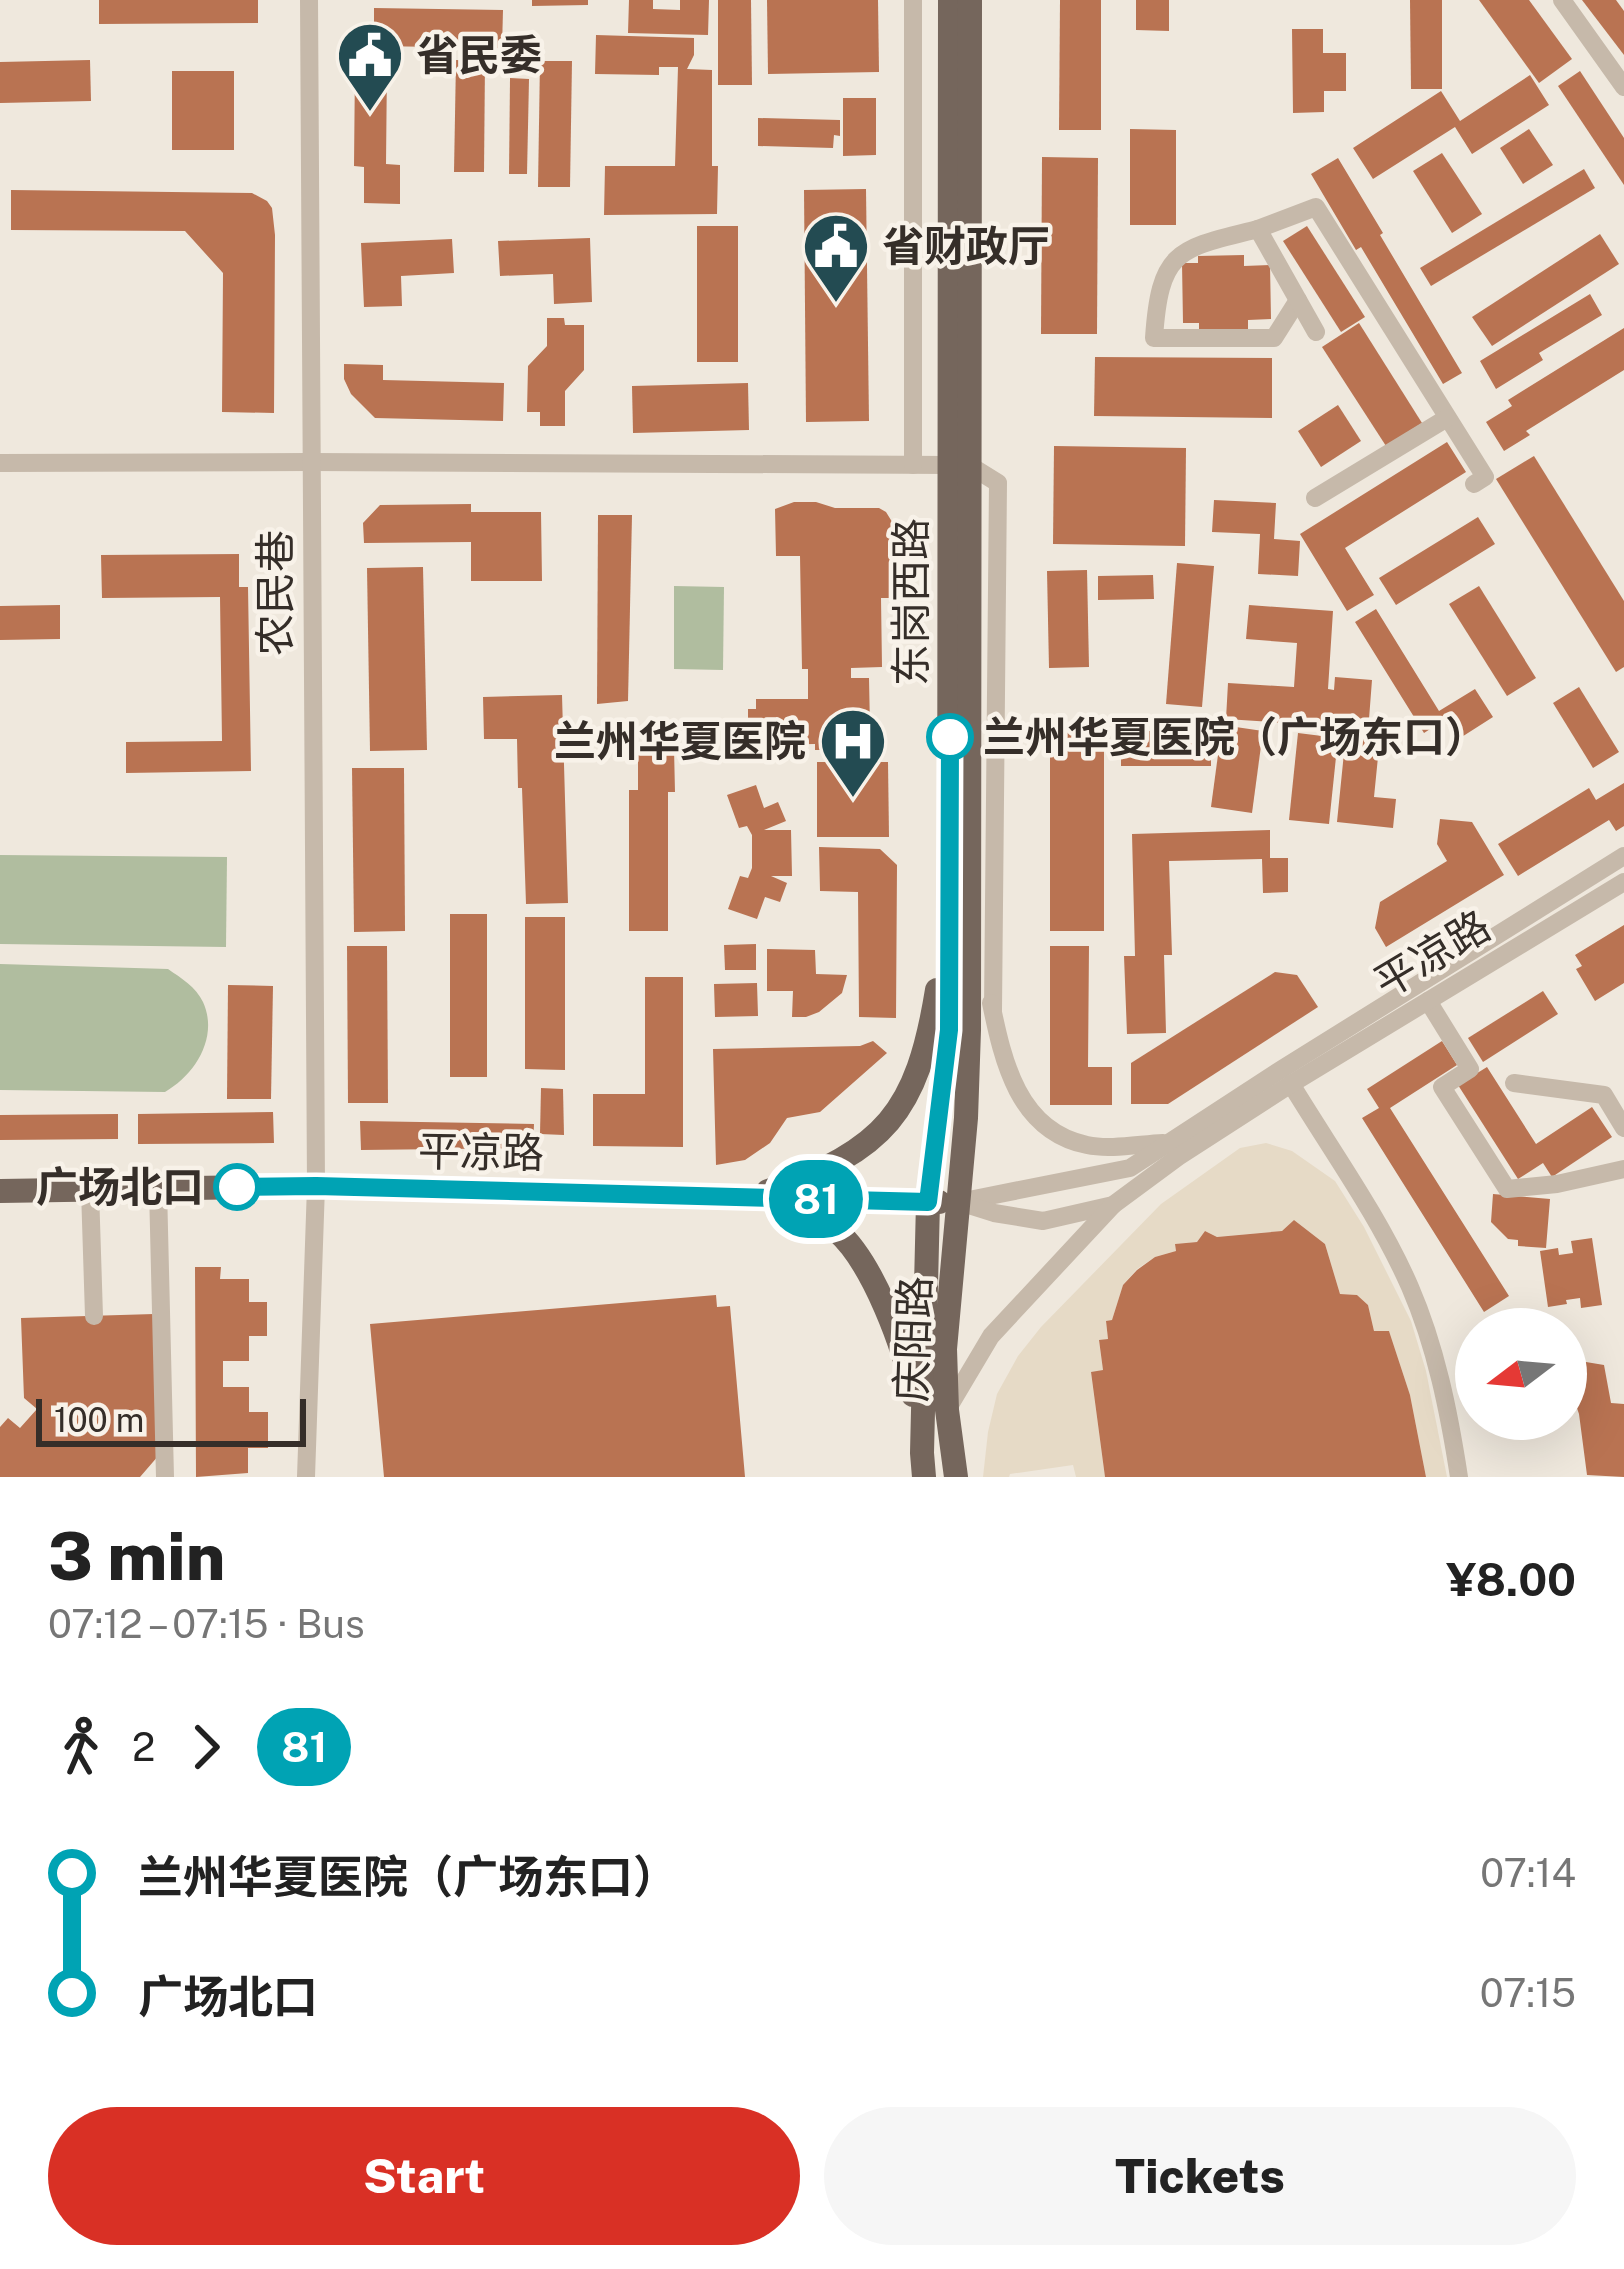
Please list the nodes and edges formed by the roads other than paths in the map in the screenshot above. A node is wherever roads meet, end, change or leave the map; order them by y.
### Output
1 (309, 0) edge
2 (913, 0) edge
3 (950, 0) edge
4 (970, 0) edge
5 (1562, 0) edge
6 (1624, 87) edge
7 (1258, 229) junction
8 (1298, 300) junction
9 (1316, 332) dead end
10 (1448, 418) junction
11 (310, 462) junction
12 (0, 464) edge
13 (913, 465) junction
14 (959, 465) junction
15 (1474, 484) dead end
16 (1315, 498) dead end
17 (1624, 856) edge
18 (1624, 882) edge
19 (960, 897) junction
20 (1428, 1001) junction
21 (993, 1010) junction
22 (1514, 1083) dead end
23 (1291, 1084) junction
24 (1624, 1128) edge
25 (1168, 1142) junction
26 (1624, 1169) edge
27 (316, 1186) junction
28 (158, 1188) junction
29 (91, 1190) junction
30 (0, 1191) edge
31 (749, 1197) junction
32 (928, 1202) junction
33 (959, 1202) junction
34 (1113, 1205) junction
35 (94, 1316) dead end
36 (947, 1410) junction
37 (923, 1465) edge
38 (165, 1477) edge
39 (306, 1477) edge
40 (956, 1477) edge
41 (1459, 1477) edge

1 - 11 street, 农民巷
2 - 13 street
3 - 14 main road, 东岗西路
4 - 14 main road, 东岗西路
5 - 6 street
7 - 8 street
7 - 8 street
7 - 10 street
8 - 9 street
10 - 15 street
10 - 16 street
11 - 12 street
11 - 13 street
11 - 27 street, 农民巷
13 - 14 street
14 - 19 main road, 东岗西路
14 - 21 street, 东岗西路
17 - 25 street, 平凉路
18 - 20 street, 平凉路
19 - 21 street
19 - 31 main road
19 - 32 main road, 东岗西路
19 - 33 main road, 东岗西路
20 - 23 street, 平凉路
20 - 26 street
21 - 25 street
22 - 24 street
23 - 34 street, 平凉路
23 - 41 street
25 - 33 street, 平凉路
27 - 28 main road, 平凉路
27 - 31 main road, 平凉路
27 - 39 street, 农民巷
28 - 29 main road, 平凉路
28 - 38 street
29 - 30 main road, 平凉路
29 - 35 street
31 - 32 main road, 平凉路
31 - 37 main road
32 - 33 main road, 平凉路
32 - 37 main road, 庆阳路
33 - 34 street, 平凉路
33 - 36 main road, 庆阳路
34 - 36 street
36 - 40 main road, 庆阳路

